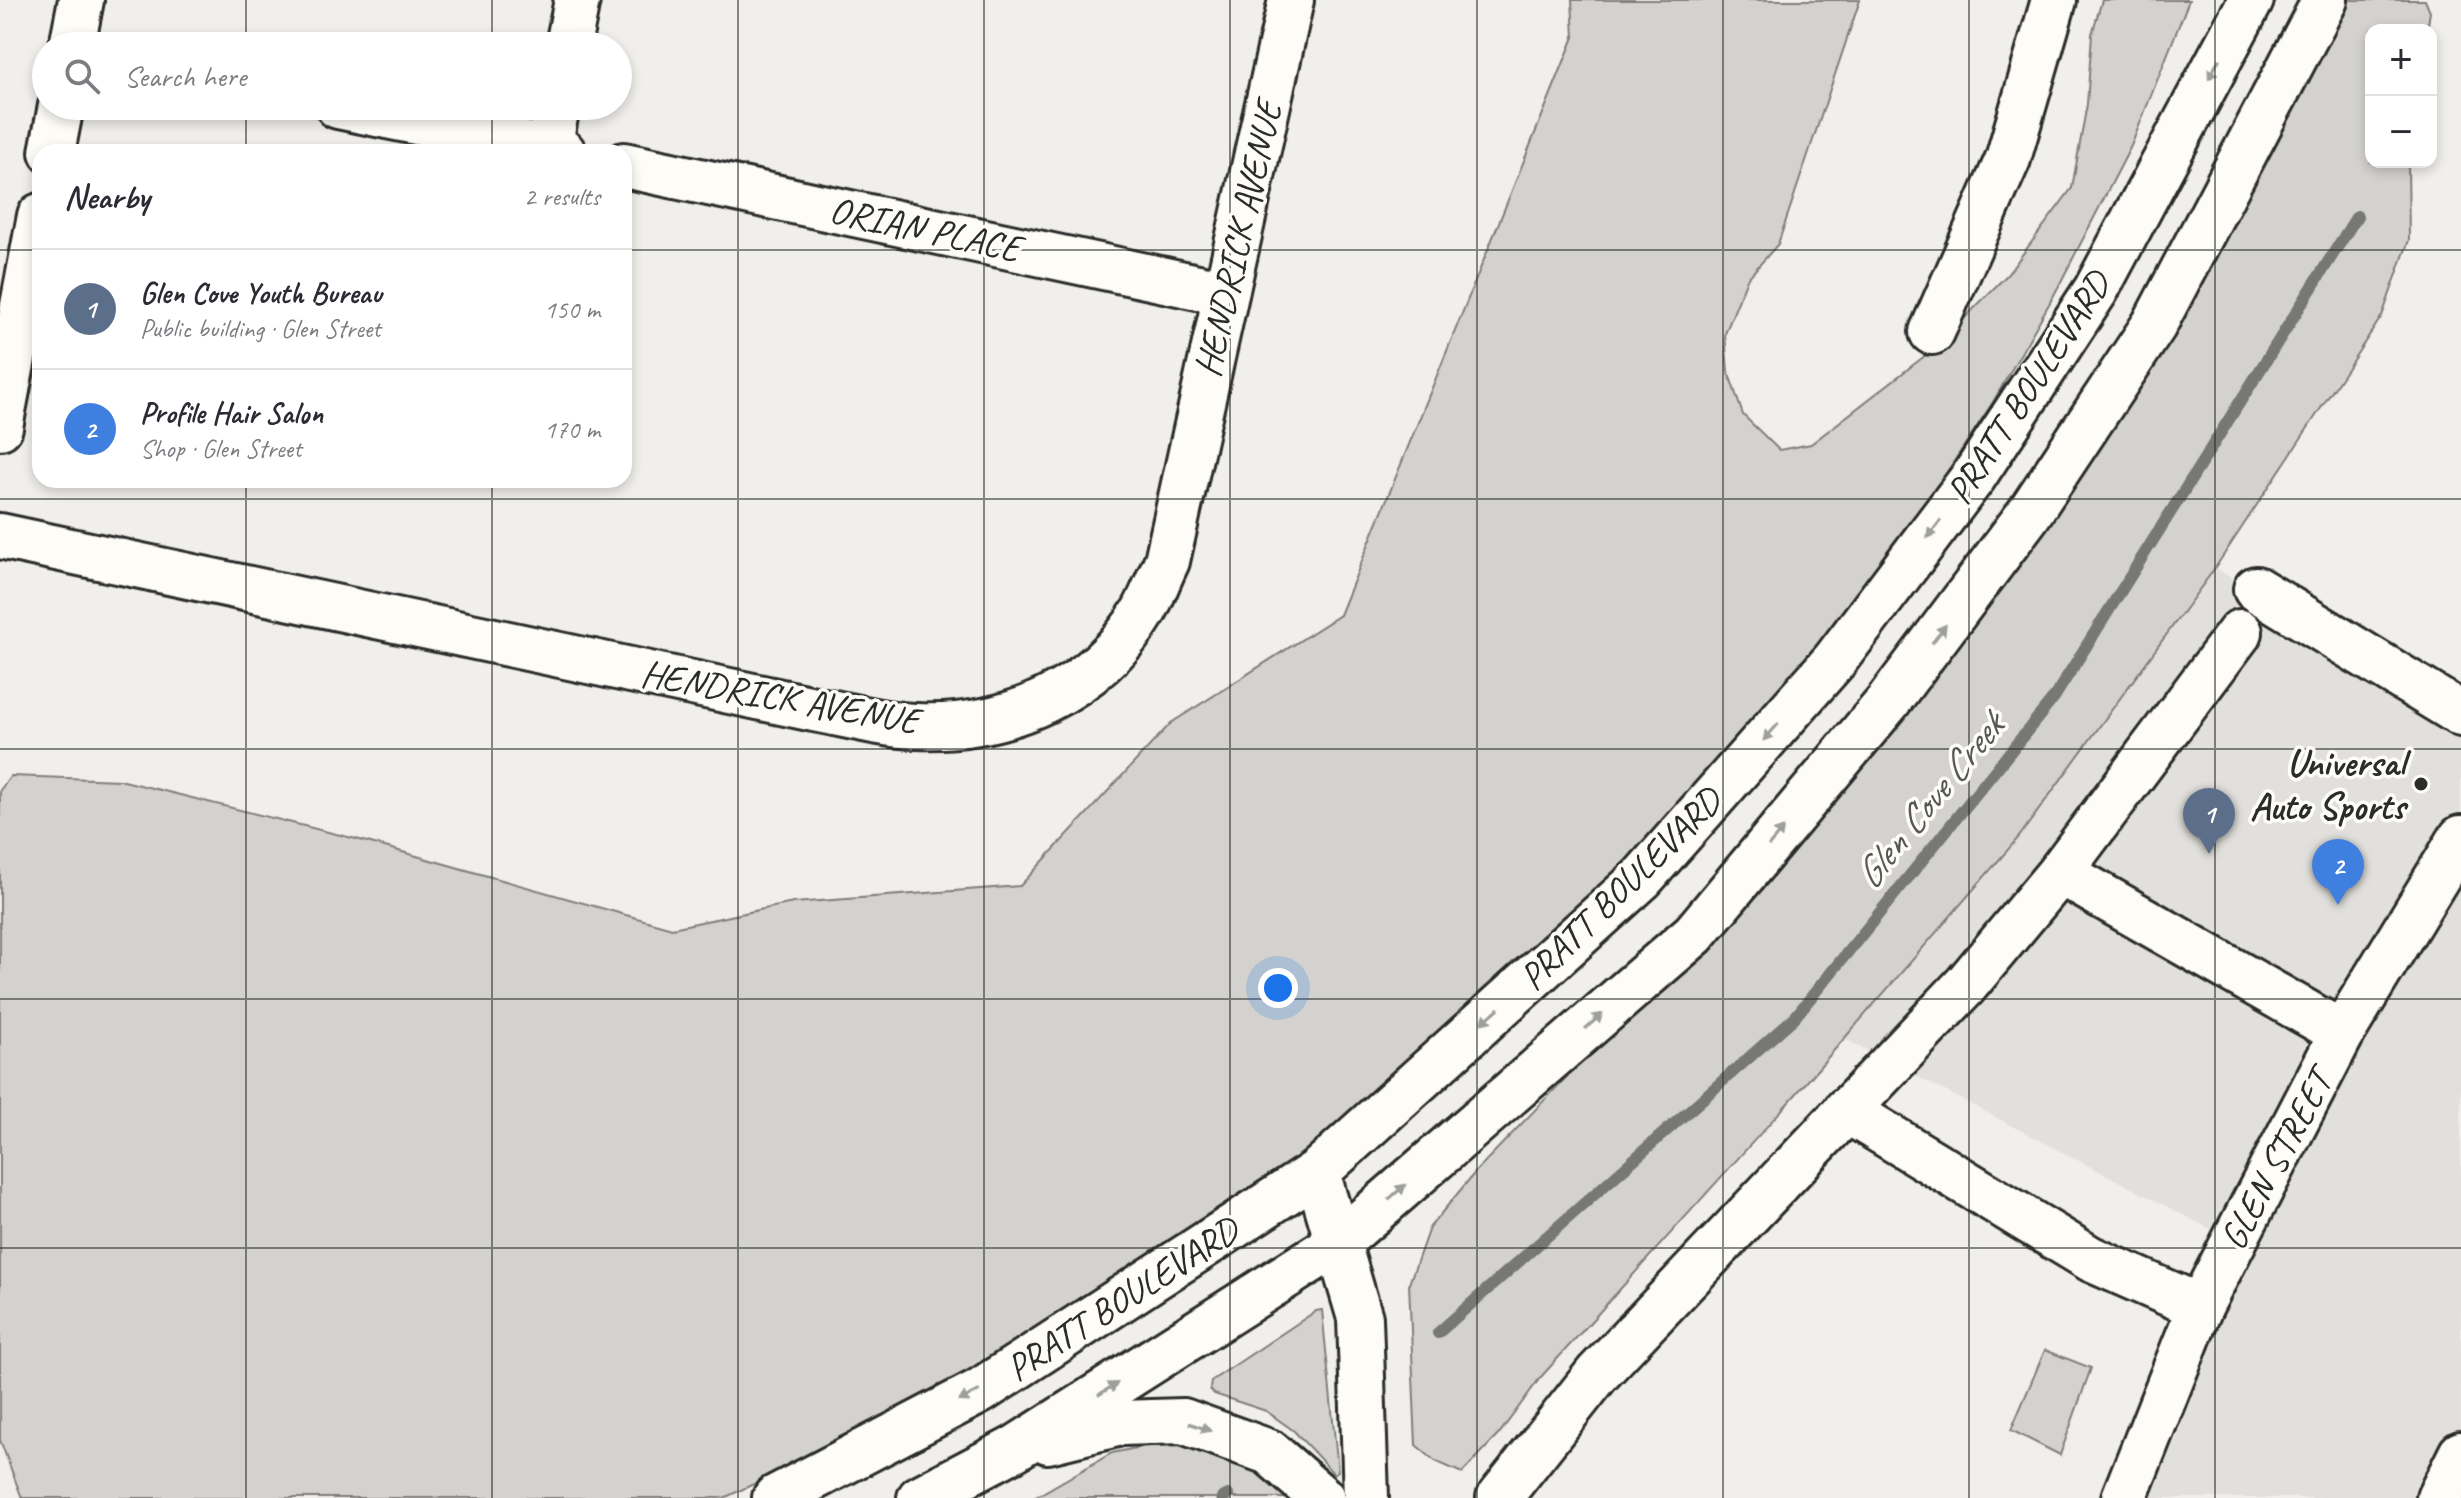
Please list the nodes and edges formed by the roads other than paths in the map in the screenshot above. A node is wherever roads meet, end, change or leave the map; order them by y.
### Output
1 (81, 0) edge
2 (577, 0) edge
3 (1291, 0) edge
4 (2054, 0) edge
5 (2251, 0) edge
6 (2325, 0) edge
7 (75, 32) edge
8 (571, 32) edge
9 (58, 120) edge
10 (406, 120) edge
11 (557, 120) edge
12 (54, 144) edge
13 (522, 144) edge
14 (556, 144) edge
15 (632, 167) edge
16 (32, 258) edge
17 (1226, 293) junction
18 (1932, 332) dead end
19 (0, 427) edge
20 (0, 536) edge
21 (2256, 589) dead end
22 (2240, 632) dead end
23 (2461, 714) edge
24 (2454, 866) edge
25 (2060, 872) junction
26 (2342, 1033) junction
27 (1846, 1110) junction
28 (1317, 1172) junction
29 (1338, 1243) junction
30 (2200, 1307) junction
31 (1014, 1449) junction
32 (2461, 1454) edge
33 (775, 1498) edge
34 (920, 1498) edge
35 (1322, 1498) edge
36 (1366, 1498) edge
37 (1499, 1498) edge
38 (2124, 1498) edge
39 (2439, 1498) edge

1 - 7 main road
2 - 8 main road
3 - 17 main road, HENDRICK AVENUE
4 - 18 main road
5 -> 28 main road, PRATT BOULEVARD
29 -> 6 main road, PRATT BOULEVARD
9 - 12 main road
10 - 13 main road
11 - 14 main road
15 - 17 main road, ORIAN PLACE
16 - 19 main road
17 - 20 main road, HENDRICK AVENUE
21 - 23 main road
22 - 25 main road
24 - 26 main road, GLEN STREET
25 - 26 main road
25 - 27 main road
26 - 30 main road, GLEN STREET
27 - 30 main road
27 - 37 main road
28 - 29 main road
28 -> 33 main road, PRATT BOULEVARD
31 -> 29 main road, PRATT BOULEVARD
29 - 36 main road
30 - 38 main road, GLEN STREET
31 - 34 main road, PRATT BOULEVARD
31 -> 35 main road
32 - 39 main road

